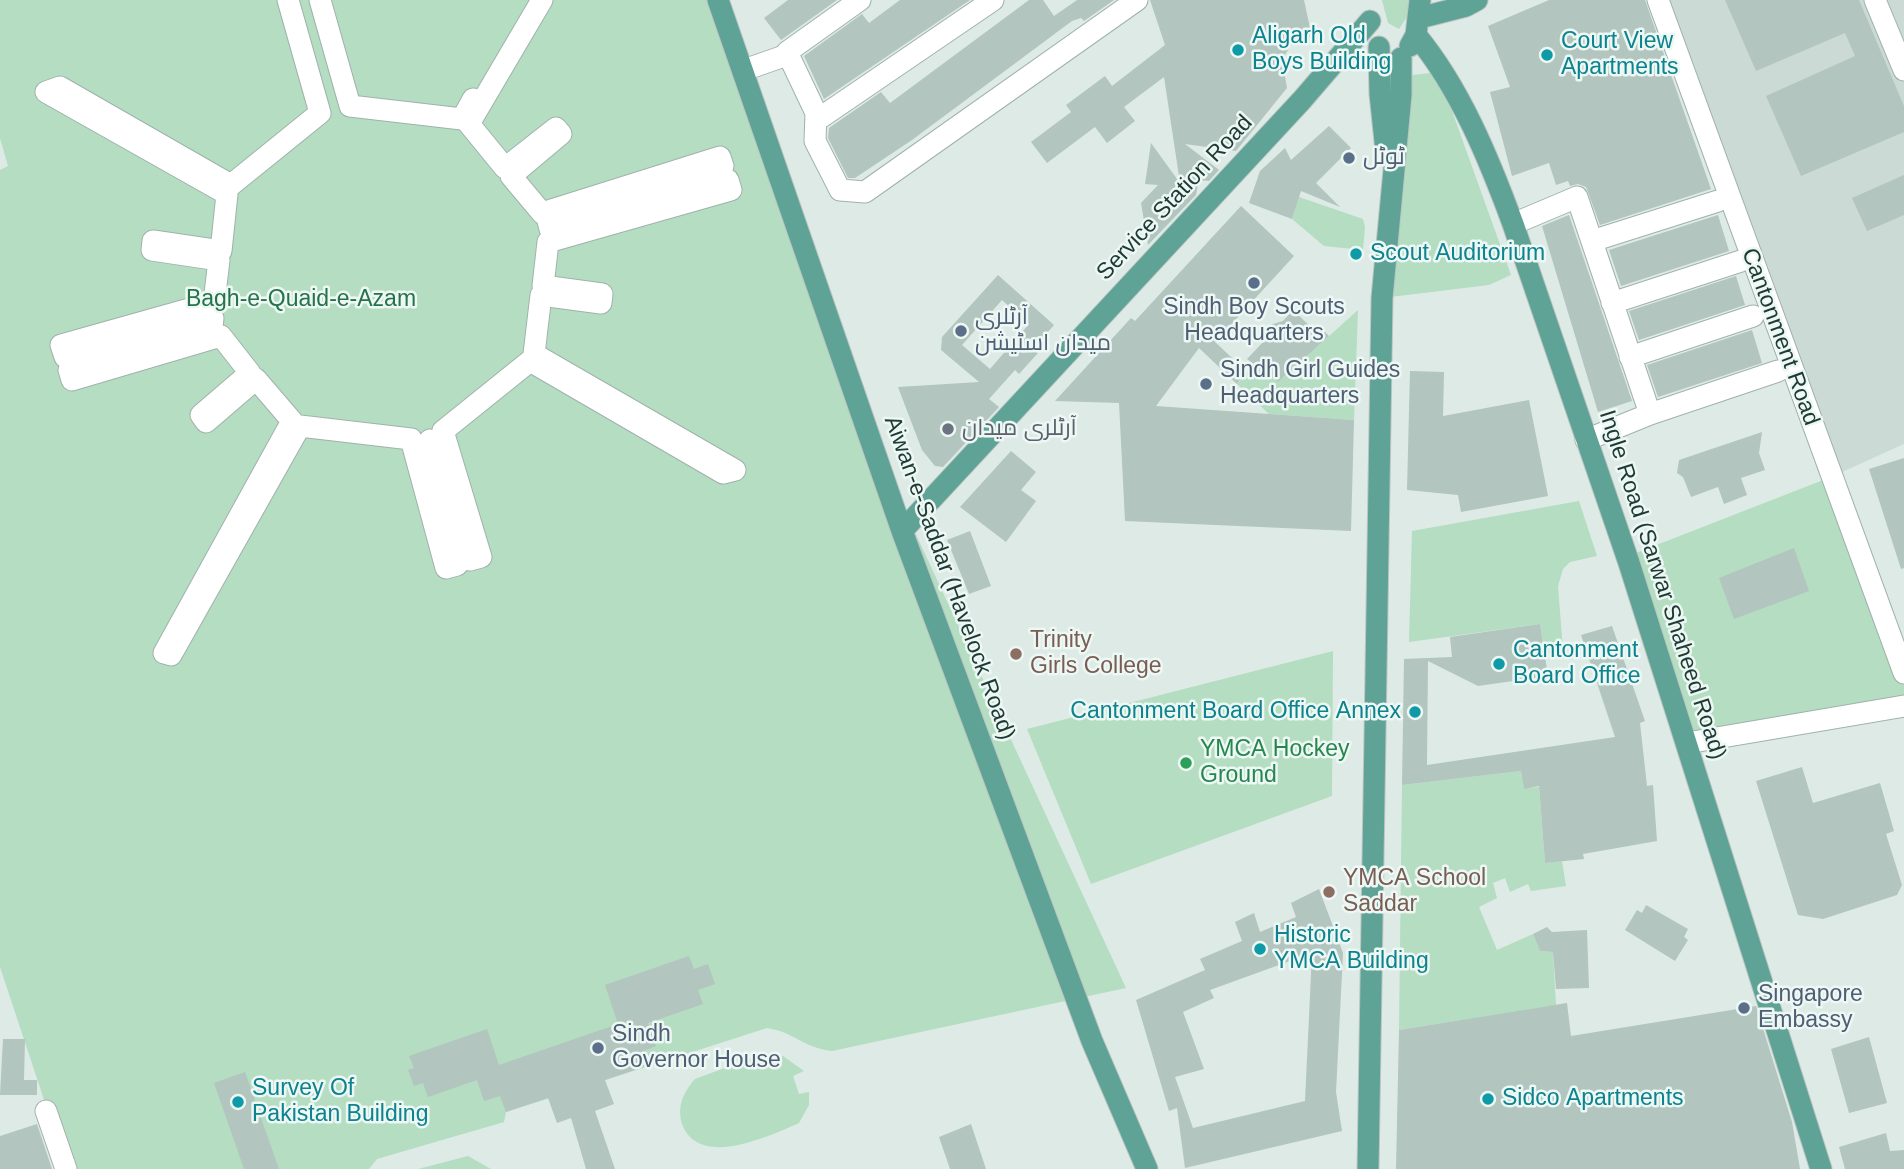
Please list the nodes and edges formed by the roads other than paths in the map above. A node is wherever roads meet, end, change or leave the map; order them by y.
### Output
1 (288, 0) edge
2 (296, 0) edge
3 (312, 0) edge
4 (320, 0) edge
5 (530, 0) edge
6 (542, 0) edge
7 (718, 0) edge
8 (860, 0) edge
9 (993, 0) edge
10 (1137, 0) edge
11 (1477, 0) edge
12 (1658, 0) edge
13 (1875, 0) edge
14 (1369, 11) edge
15 (1418, 18) edge
16 (1379, 47) junction
17 (787, 55) junction
18 (1401, 58) junction
19 (744, 70) junction
20 (1904, 70) edge
21 (817, 120) junction
22 (1390, 188) junction
23 (1718, 201) dead end
24 (1513, 224) junction
25 (1592, 242) junction
26 (1741, 261) dead end
27 (1612, 303) junction
28 (1753, 316) dead end
29 (1630, 357) junction
30 (1779, 371) dead end
31 (1650, 414) junction
32 (1587, 440) junction
33 (902, 531) junction
34 (1904, 673) edge
35 (1904, 706) edge
36 (1687, 743) junction
37 (46, 1111) dead end
38 (66, 1169) edge
39 (1147, 1169) edge
40 (1368, 1169) edge
41 (1821, 1169) edge

1 - 6 street
2 - 3 street
4 - 5 street
7 - 19 main road, Aiwan-e-Saddar (Havelock Road)
8 - 17 street
9 - 21 street
10 - 21 street
11 - 15 main road
12 - 34 street, Cantonment Road
13 - 20 street
14 - 16 main road
14 - 33 main road, Service Station Road
15 - 18 main road
15 - 24 main road, Ingle Road (Sarwar Shaheed Road)
16 - 18 main road
16 - 22 main road
17 - 19 street
17 - 21 street
18 - 22 main road
19 - 33 main road, Aiwan-e-Saddar (Havelock Road)
22 - 40 main road
23 - 25 street
24 - 25 street
24 - 32 main road, Ingle Road (Sarwar Shaheed Road)
25 - 27 street
26 - 27 street
27 - 29 street
28 - 29 street
29 - 31 street
30 - 31 street
31 - 32 street
32 - 36 main road, Ingle Road (Sarwar Shaheed Road)
33 - 39 main road, Aiwan-e-Saddar (Havelock Road)
35 - 36 street
36 - 41 main road, Ingle Road (Sarwar Shaheed Road)
37 - 38 street

